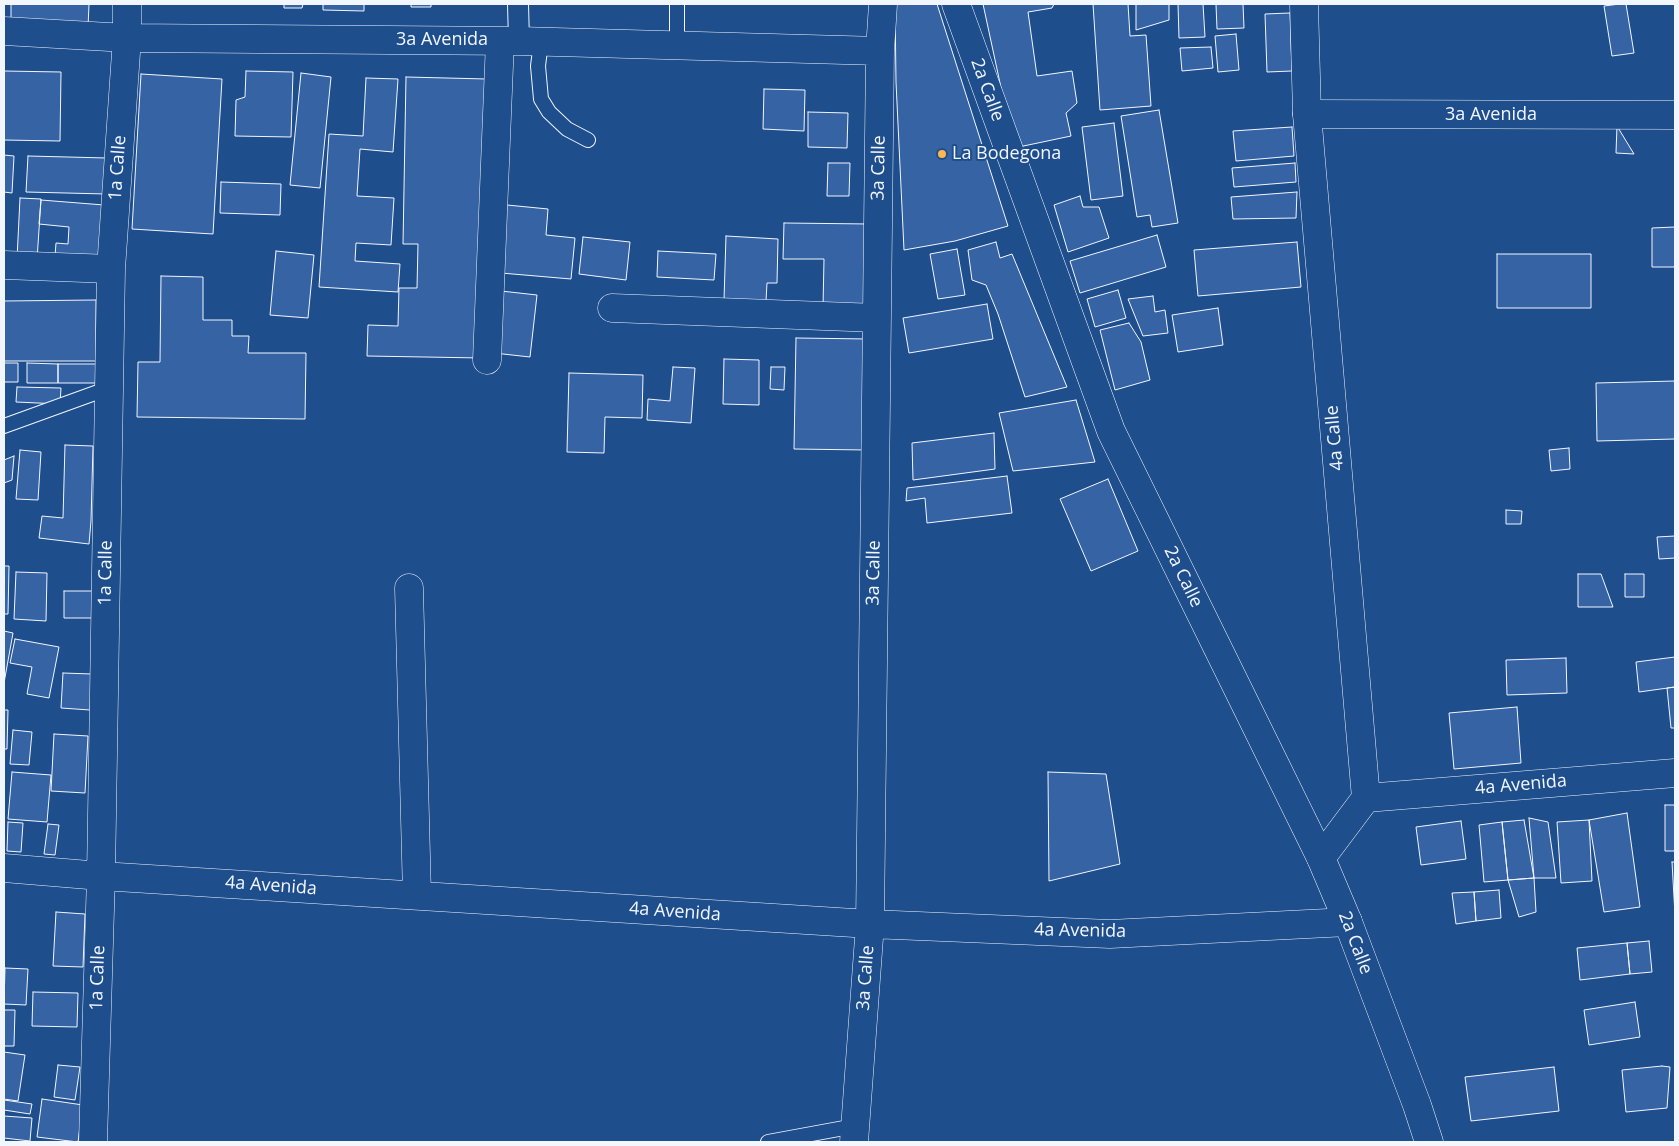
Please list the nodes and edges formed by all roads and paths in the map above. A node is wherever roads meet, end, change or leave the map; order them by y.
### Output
1 (127, 4) edge
2 (518, 4) edge
3 (677, 4) edge
4 (883, 4) edge
5 (956, 4) edge
6 (1304, 4) edge
7 (4, 31) edge
8 (127, 38) junction
9 (520, 41) junction
10 (677, 46) junction
11 (880, 51) junction
12 (1307, 114) junction
13 (1675, 115) edge
14 (588, 140) dead end
15 (4, 265) edge
16 (111, 269) junction
17 (612, 308) dead end
18 (877, 318) junction
19 (487, 360) dead end
20 (109, 388) junction
21 (4, 426) edge
22 (409, 588) dead end
23 (1675, 773) edge
24 (1366, 798) junction
25 (1321, 858) junction
26 (4, 868) edge
27 (101, 876) junction
28 (417, 895) junction
29 (1348, 922) junction
30 (870, 924) junction
31 (855, 1134) edge
32 (93, 1142) edge
33 (768, 1142) edge
34 (1428, 1142) edge

1 - 8 street, 1a Calle
2 - 9 street
3 - 10 lane
4 - 11 street, 3a Calle
5 - 25 street, 2a Calle
6 - 12 street, 4a Calle
7 - 8 street, 3a Avenida
8 - 9 street, 3a Avenida
8 - 16 street, 1a Calle
9 - 10 street, 3a Avenida
9 - 14 lane
9 - 19 street
10 - 11 street, 3a Avenida
11 - 18 street, 3a Calle
12 - 13 street, 3a Avenida
12 - 24 street, 4a Calle
15 - 16 street
16 - 20 street, 1a Calle
17 - 18 street
18 - 30 street, 3a Calle
20 - 21 lane
20 - 27 street, 1a Calle
22 - 28 street
23 - 24 street, 4a Avenida
24 - 25 street
25 - 29 street, 2a Calle
26 - 27 street, 4a Avenida
27 - 28 street, 4a Avenida
27 - 32 street, 1a Calle
28 - 30 street, 4a Avenida
29 - 30 street, 4a Avenida
29 - 34 street, 2a Calle
30 - 31 street, 3a Calle
31 - 33 lane

